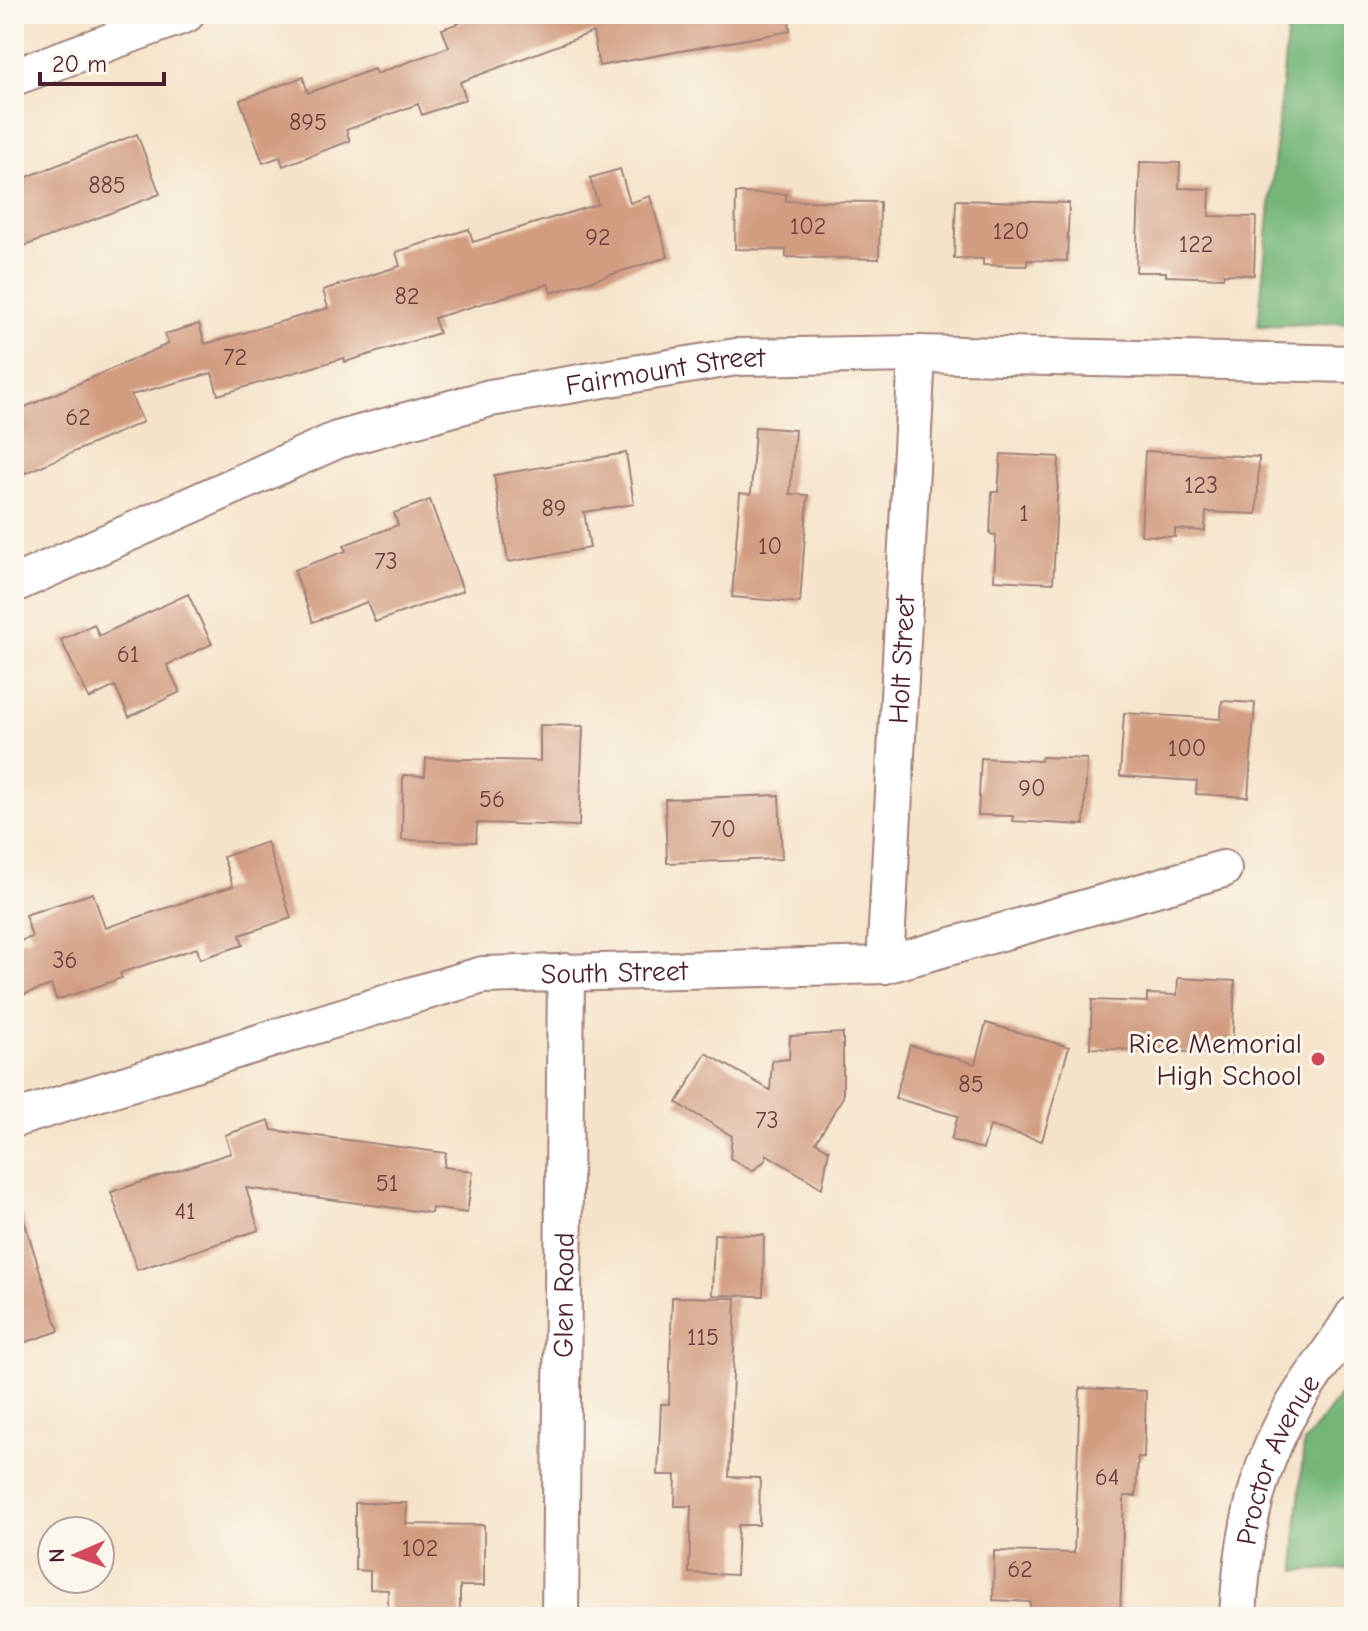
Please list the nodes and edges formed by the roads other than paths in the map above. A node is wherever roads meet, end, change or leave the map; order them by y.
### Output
1 (186, 14) edge
2 (14, 77) edge
3 (917, 354) junction
4 (1354, 364) edge
5 (14, 584) edge
6 (1223, 869) dead end
7 (885, 965) junction
8 (566, 972) junction
9 (14, 1119) edge
10 (1354, 1315) edge
11 (560, 1617) edge
12 (1238, 1617) edge

1 - 2 street
3 - 4 street, Fairmount Street
3 - 5 street, Fairmount Street
3 - 7 street, Holt Street
6 - 7 street, South Street
7 - 8 street, South Street
8 - 9 street, South Street
8 - 11 street, Glen Road
10 - 12 street, Proctor Avenue

